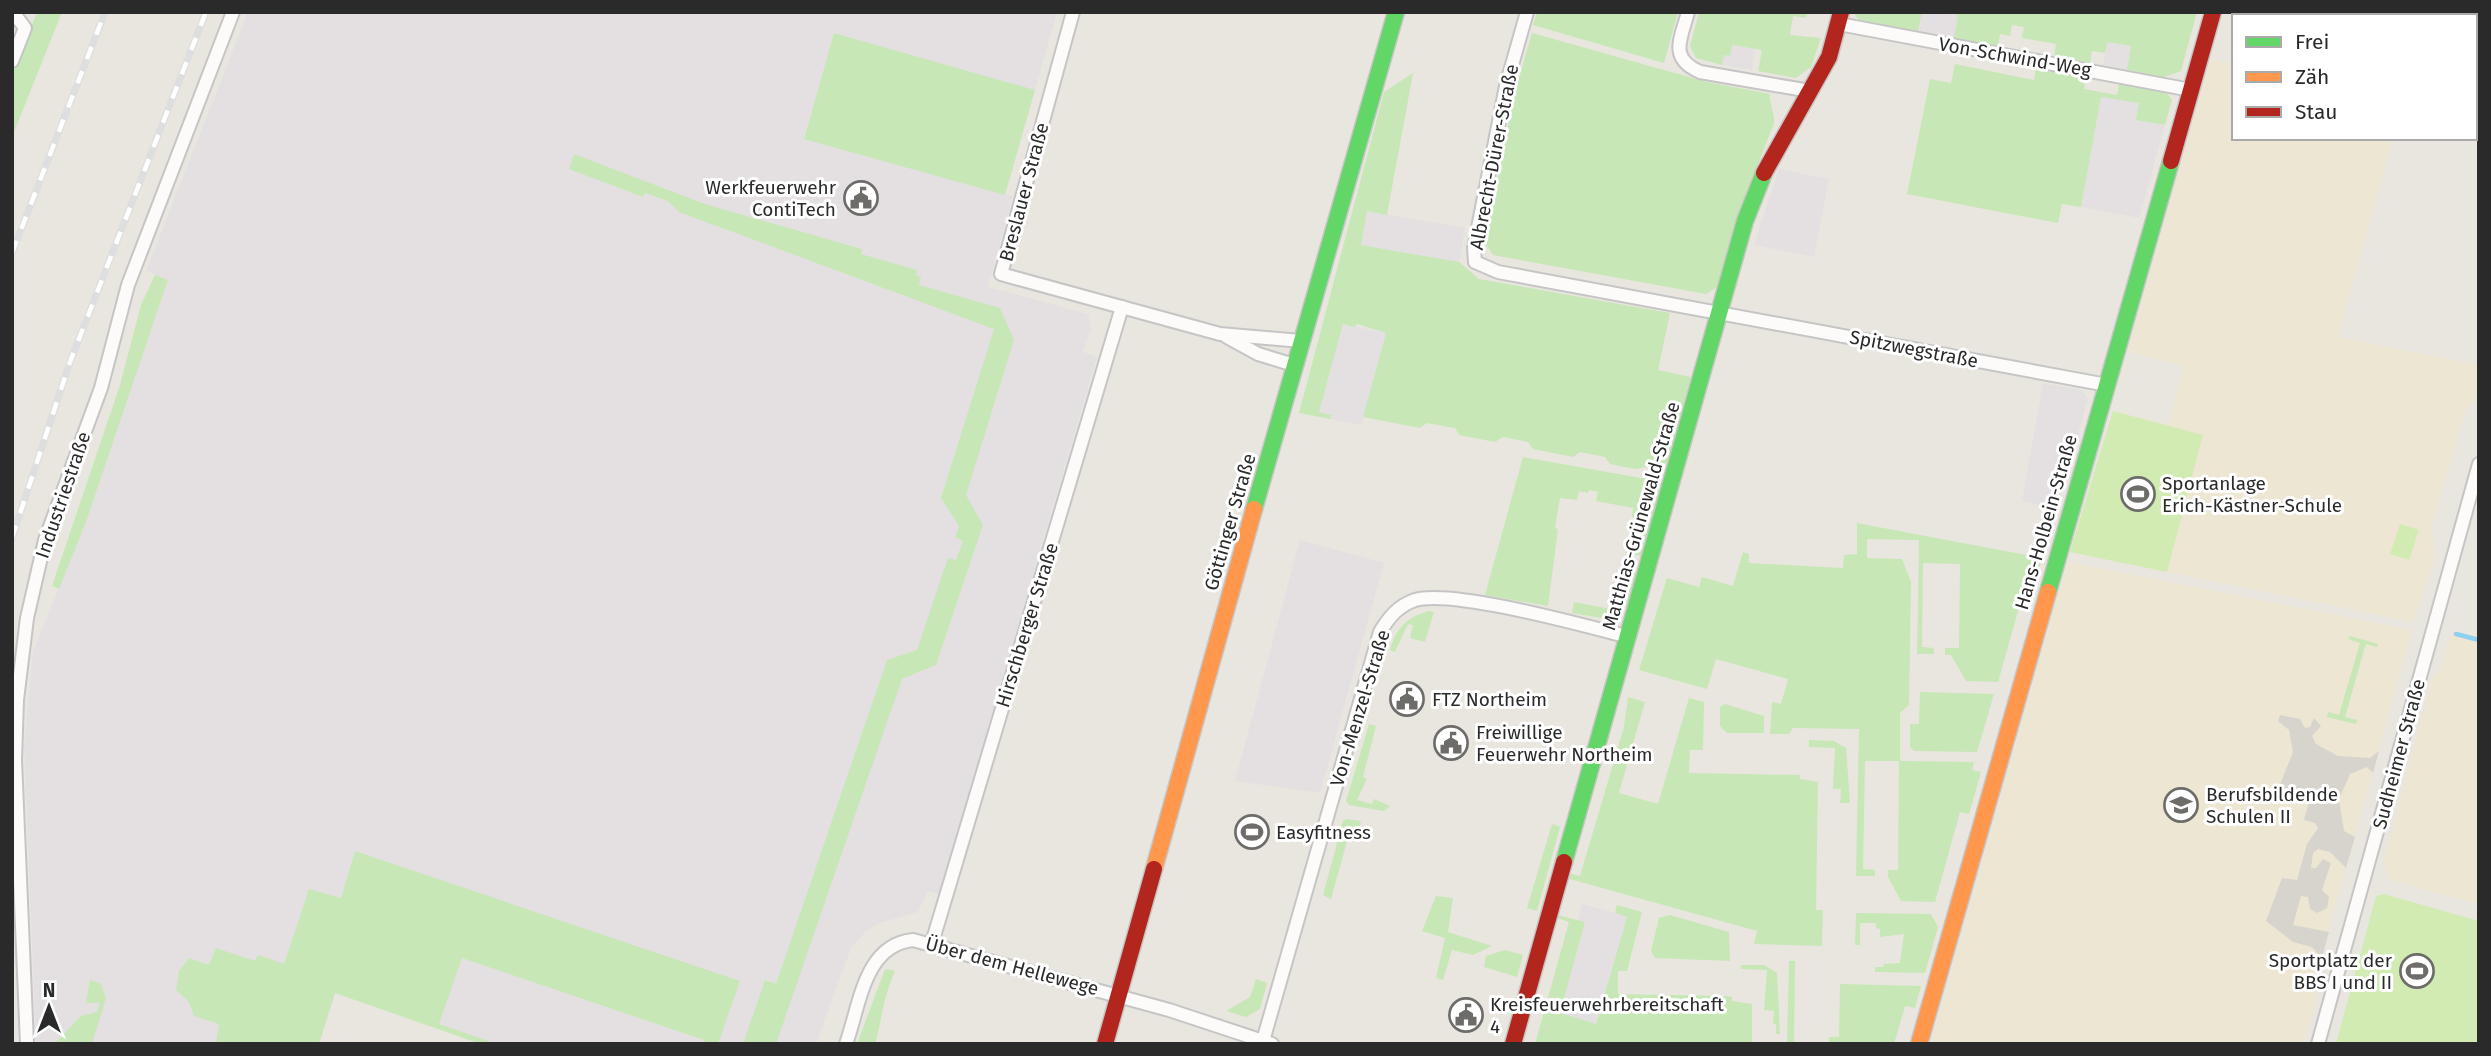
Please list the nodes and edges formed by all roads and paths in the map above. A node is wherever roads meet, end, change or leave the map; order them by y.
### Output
1 (13, 12) edge
2 (233, 12) edge
3 (1073, 12) edge
4 (1396, 12) edge
5 (1527, 12) edge
6 (1688, 12) edge
7 (2213, 12) edge
8 (1840, 18) edge
9 (12, 61) edge
10 (2191, 90) junction
11 (1810, 92) junction
12 (1122, 307) junction
13 (1720, 313) junction
14 (1220, 334) junction
15 (1301, 341) junction
16 (1294, 365) junction
17 (2107, 385) junction
18 (2479, 464) edge
19 (1629, 637) junction
20 (932, 943) junction
21 (1118, 995) junction
22 (1268, 1042) edge
23 (27, 1044) edge
24 (846, 1044) edge
25 (1105, 1044) edge
26 (1513, 1044) edge
27 (1919, 1044) edge
28 (2318, 1044) edge

1 - 9 street
2 - 23 street, Industriestraße
3 - 12 street, Breslauer Straße
4 - 15 street, Göttinger Straße
5 - 13 street, Albrecht-Dürer-Straße
6 - 11 street
7 - 10 street, Hans-Holbein-Straße
8 - 10 street, Von-Schwind-Weg
8 - 11 street, Matthias-Grünewald-Straße
10 - 17 street, Hans-Holbein-Straße
11 - 13 street, Matthias-Grünewald-Straße
12 - 14 street, Breslauer Straße
12 - 20 street, Hirschberger Straße
13 - 17 street, Spitzwegstraße
13 - 19 street, Matthias-Grünewald-Straße
14 - 15 street, Breslauer Straße
14 - 16 street, Breslauer Straße
15 - 16 street, Göttinger Straße
16 - 21 street, Göttinger Straße
17 - 27 street, Hans-Holbein-Straße
18 - 28 street, Sudheimer Straße
19 - 22 street, Von-Menzel-Straße
19 - 26 street, Matthias-Grünewald-Straße
20 - 21 street, Über dem Hellewege
20 - 24 street, Über dem Hellewege
21 - 22 street, Über dem Hellewege
21 - 25 street, Göttinger Straße

